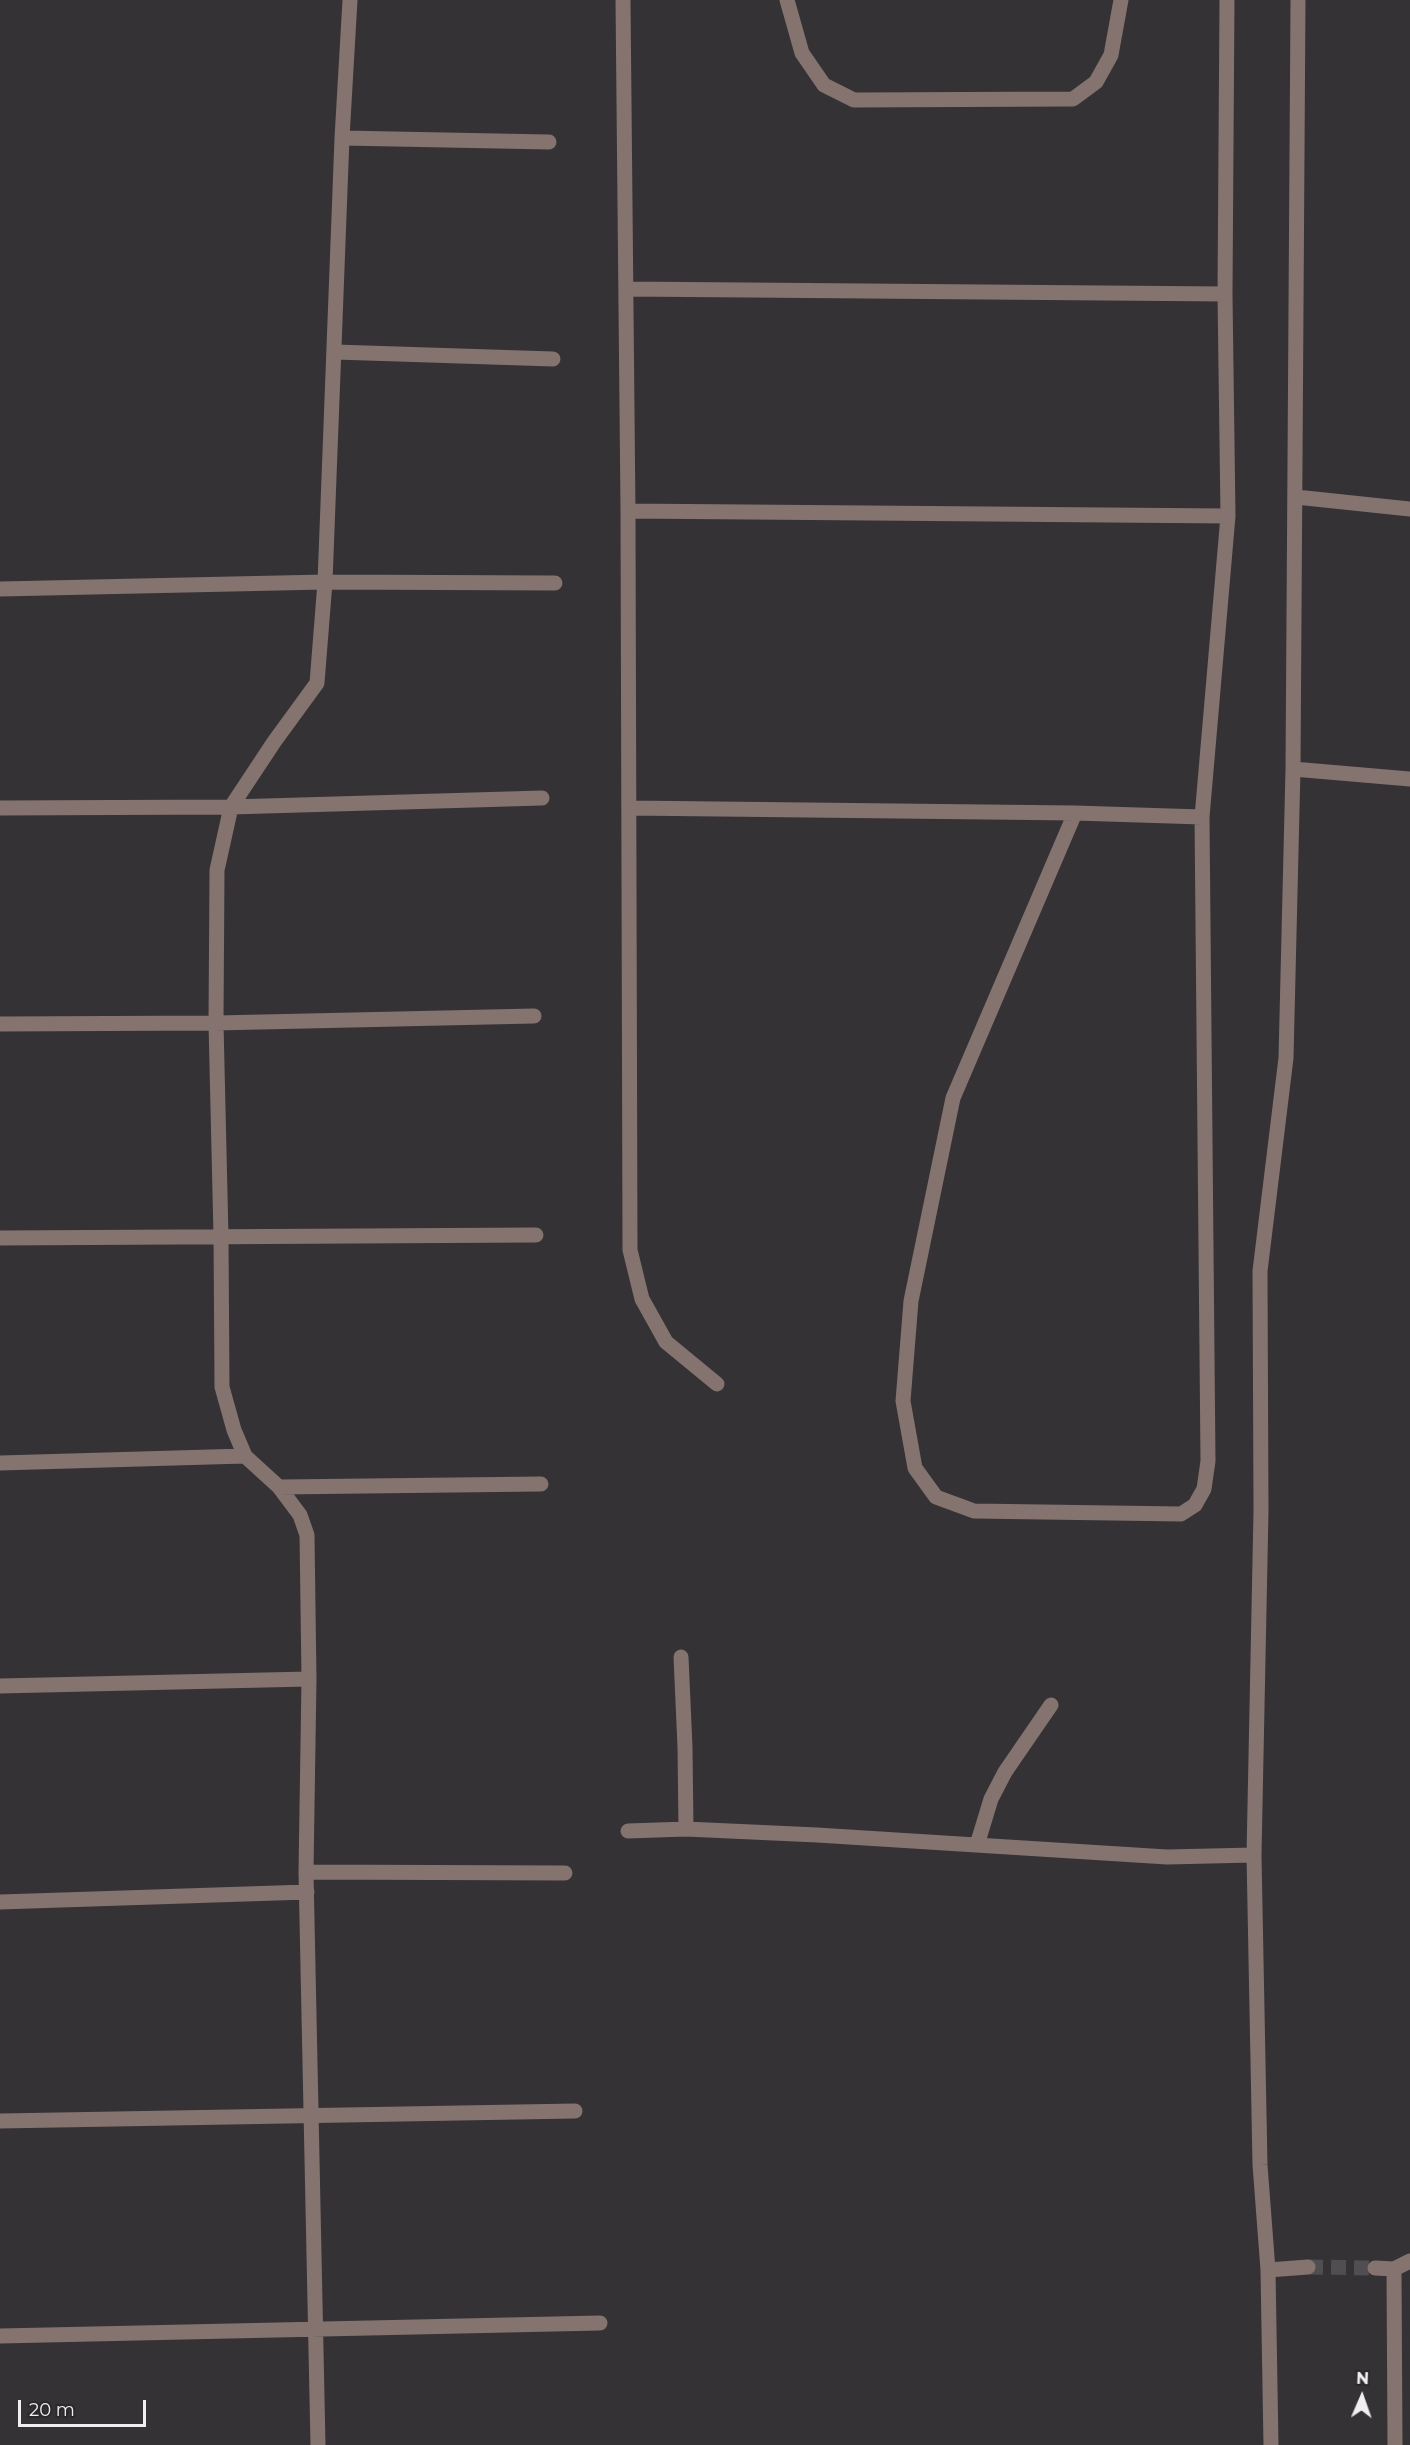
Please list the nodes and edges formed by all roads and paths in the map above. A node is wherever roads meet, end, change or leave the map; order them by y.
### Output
1 (623, 0) edge
2 (787, 0) edge
3 (1121, 0) edge
4 (1227, 0) edge
5 (1298, 0) edge
6 (352, 2) edge
7 (342, 138) junction
8 (549, 142) dead end
9 (627, 289) junction
10 (1226, 294) junction
11 (335, 352) junction
12 (553, 359) dead end
13 (1296, 497) junction
14 (1410, 510) edge
15 (628, 511) junction
16 (1228, 516) junction
17 (325, 582) junction
18 (555, 583) dead end
19 (0, 589) edge
20 (1293, 769) junction
21 (1410, 779) edge
22 (542, 798) dead end
23 (231, 807) junction
24 (0, 808) edge
25 (629, 808) junction
26 (1075, 813) junction
27 (1202, 817) junction
28 (534, 1016) dead end
29 (216, 1023) junction
30 (0, 1024) edge
31 (536, 1235) dead end
32 (221, 1236) junction
33 (0, 1238) edge
34 (717, 1384) dead end
35 (245, 1456) junction
36 (0, 1463) edge
37 (540, 1484) dead end
38 (279, 1487) junction
39 (681, 1656) dead end
40 (309, 1679) junction
41 (0, 1686) edge
42 (1051, 1705) dead end
43 (686, 1829) junction
44 (628, 1831) dead end
45 (977, 1845) junction
46 (1254, 1855) junction
47 (306, 1872) junction
48 (565, 1873) dead end
49 (307, 1892) junction
50 (0, 1902) edge
51 (574, 2110) dead end
52 (311, 2115) junction
53 (0, 2121) edge
54 (1410, 2261) edge
55 (1308, 2267) tunnel mouth
56 (1375, 2268) tunnel mouth
57 (1394, 2269) junction
58 (1268, 2270) junction
59 (600, 2323) dead end
60 (314, 2328) junction
61 (0, 2336) edge
62 (318, 2445) edge
63 (1271, 2445) edge
64 (1395, 2445) edge

1 - 9 street
2 - 3 street
4 - 10 street
5 - 13 street
6 - 7 street
7 - 8 street
7 - 11 street
9 - 10 street
9 - 15 street
10 - 16 street
11 - 12 street
11 - 17 street
13 - 14 street
13 - 20 street
15 - 16 street
15 - 25 street
16 - 27 street
17 - 18 street
17 - 19 street
17 - 23 street
20 - 21 street
20 - 46 street
22 - 23 street
23 - 24 street
23 - 29 street
25 - 26 street
25 - 34 street
26 - 27 street
26 - 27 street
28 - 29 street
29 - 30 street
29 - 32 street
31 - 32 street
32 - 33 street
32 - 35 street
35 - 36 street
35 - 38 street
37 - 38 street
38 - 40 street
39 - 43 street
40 - 41 street
40 - 47 street
42 - 45 street
43 - 44 street
43 - 45 street
45 - 46 street
46 - 58 street
47 - 48 street
47 - 49 street
49 - 50 street
49 - 52 street
51 - 52 street
52 - 53 street
52 - 60 street
54 - 57 street
55 - 58 street
56 - 57 street
57 - 64 street
58 - 63 street
59 - 60 street
60 - 61 street
60 - 62 street

